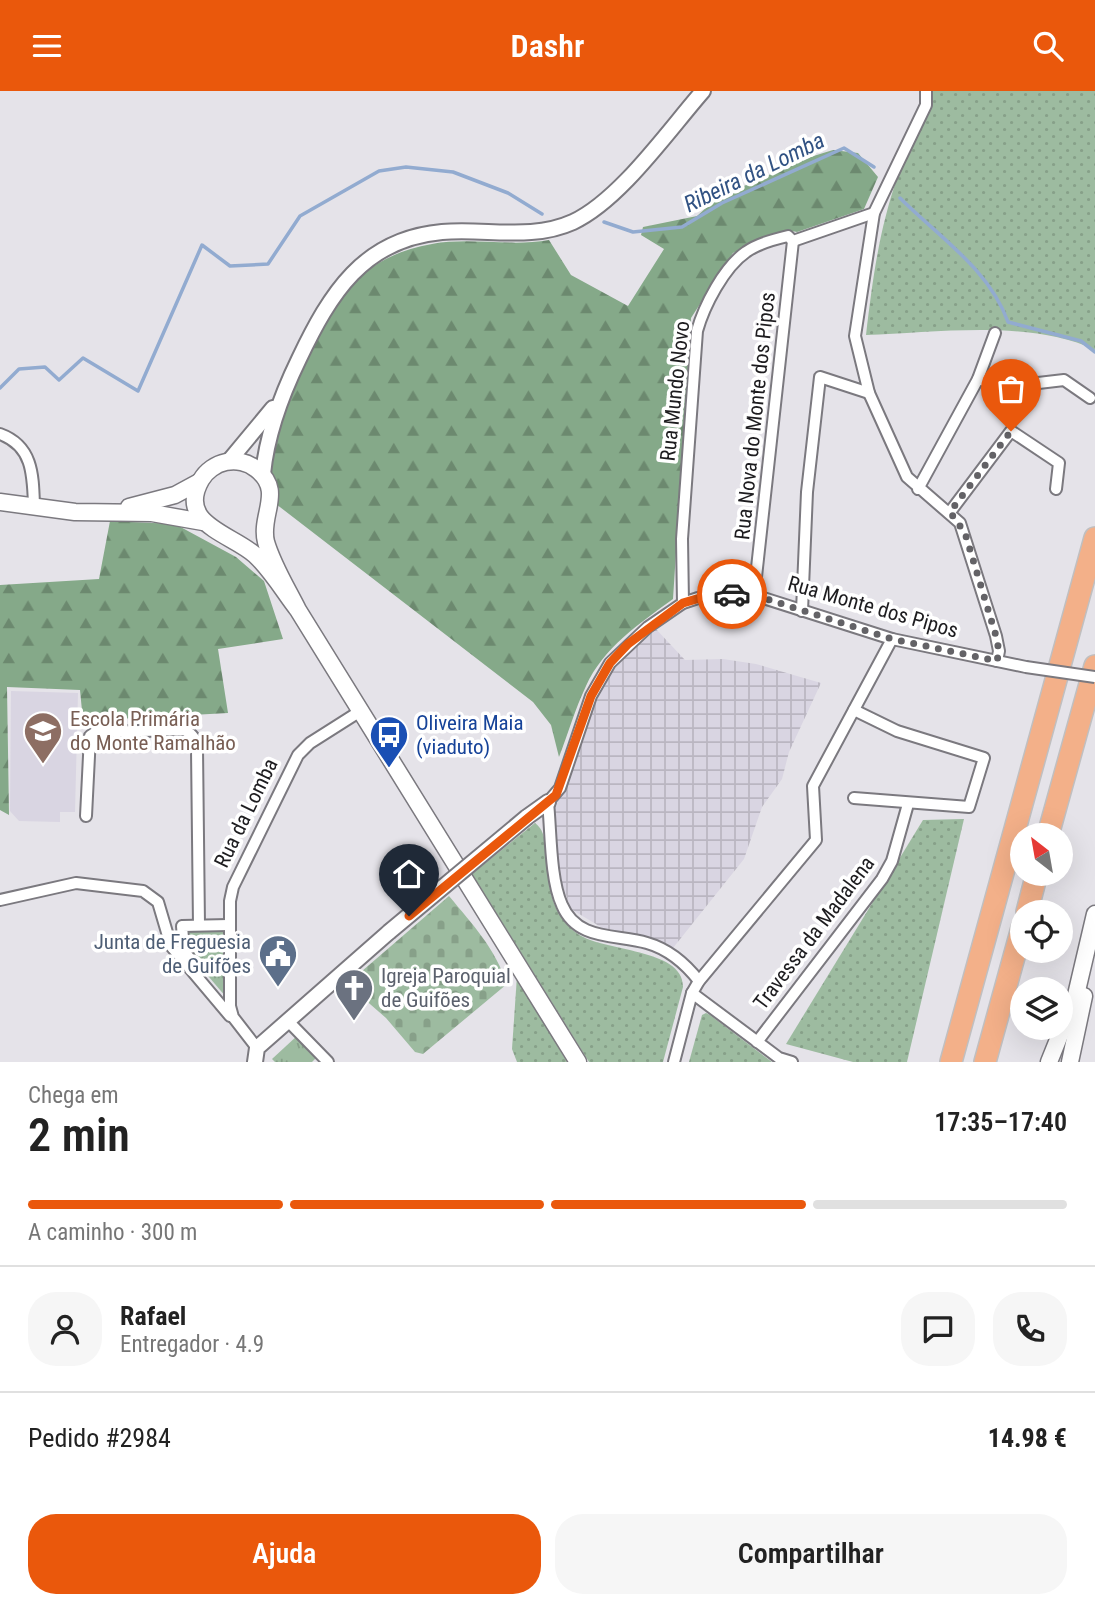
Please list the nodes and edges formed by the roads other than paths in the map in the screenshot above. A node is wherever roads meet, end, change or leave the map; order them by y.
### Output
1 (704, 91) edge
2 (926, 91) edge
3 (874, 213) junction
4 (793, 241) junction
5 (995, 333) dead end
6 (978, 379) junction
7 (869, 393) junction
8 (282, 395) junction
9 (1090, 398) dead end
10 (0, 434) edge
11 (229, 461) junction
12 (263, 474) junction
13 (199, 482) junction
14 (918, 489) junction
15 (1056, 489) dead end
16 (0, 502) edge
17 (34, 506) junction
18 (114, 511) junction
19 (950, 512) junction
20 (267, 518) junction
21 (203, 522) junction
22 (227, 536) junction
23 (1095, 538) edge
24 (754, 595) junction
25 (683, 603) junction
26 (298, 610) junction
27 (802, 611) junction
28 (892, 639) junction
29 (997, 661) junction
30 (1095, 666) edge
31 (1095, 677) edge
32 (362, 710) junction
33 (855, 711) junction
34 (854, 798) dead end
35 (548, 802) junction
36 (908, 804) junction
37 (86, 816) dead end
38 (1051, 823) edge
39 (0, 900) edge
40 (1095, 914) edge
41 (199, 925) junction
42 (229, 925) junction
43 (1095, 949) edge
44 (1012, 963) edge
45 (699, 981) junction
46 (692, 993) junction
47 (231, 1012) junction
48 (288, 1021) junction
49 (757, 1042) junction
50 (256, 1055) edge
51 (328, 1062) edge
52 (578, 1062) edge
53 (674, 1062) edge
54 (792, 1062) edge
55 (951, 1062) edge
56 (985, 1062) edge
57 (1049, 1062) edge
58 (1070, 1062) edge

1 - 8 street
2 - 3 street
3 - 4 street, Rua Mundo Novo
3 - 7 street
4 - 24 street, Rua Nova do Monte dos Pipos
4 - 25 street, Rua Mundo Novo
5 - 6 street
6 - 9 street
6 - 14 street
7 - 14 street
7 - 27 street
8 - 11 street
8 - 12 street
10 - 17 street
11 - 12 main road
11 - 13 main road
12 - 20 main road
13 - 18 main road
13 - 21 main road
14 - 19 street
15 - 19 street
16 - 17 main road
17 - 18 main road
18 - 21 main road
19 - 29 street
20 - 22 main road
20 - 26 main road
21 - 22 main road
22 - 26 main road
23 - 55 highway
24 - 25 street, Rua Monte dos Pipos
24 - 27 street, Rua Monte dos Pipos
25 - 35 street, Rua Monte dos Pipos
26 - 32 main road
27 - 28 street, Rua Monte dos Pipos
28 - 29 street, Rua Monte dos Pipos
28 - 33 street
29 - 31 street, Rua Monte dos Pipos, bridge
30 - 38 highway
32 - 42 street, Rua da Lomba
32 - 52 main road
33 - 36 street
33 - 45 street
34 - 36 street
35 - 45 street
35 - 48 street, Rua Monte dos Pipos, bridge
36 - 49 street, Travessa da Madalena
37 - 41 street
39 - 47 street
40 - 57 main road
41 - 42 street
41 - 47 street
42 - 47 street, Rua da Lomba
43 - 58 main road
44 - 56 highway
45 - 46 street
46 - 49 street
46 - 53 street
47 - 50 street
48 - 50 street, Rua Monte dos Pipos
48 - 51 street
49 - 54 street

